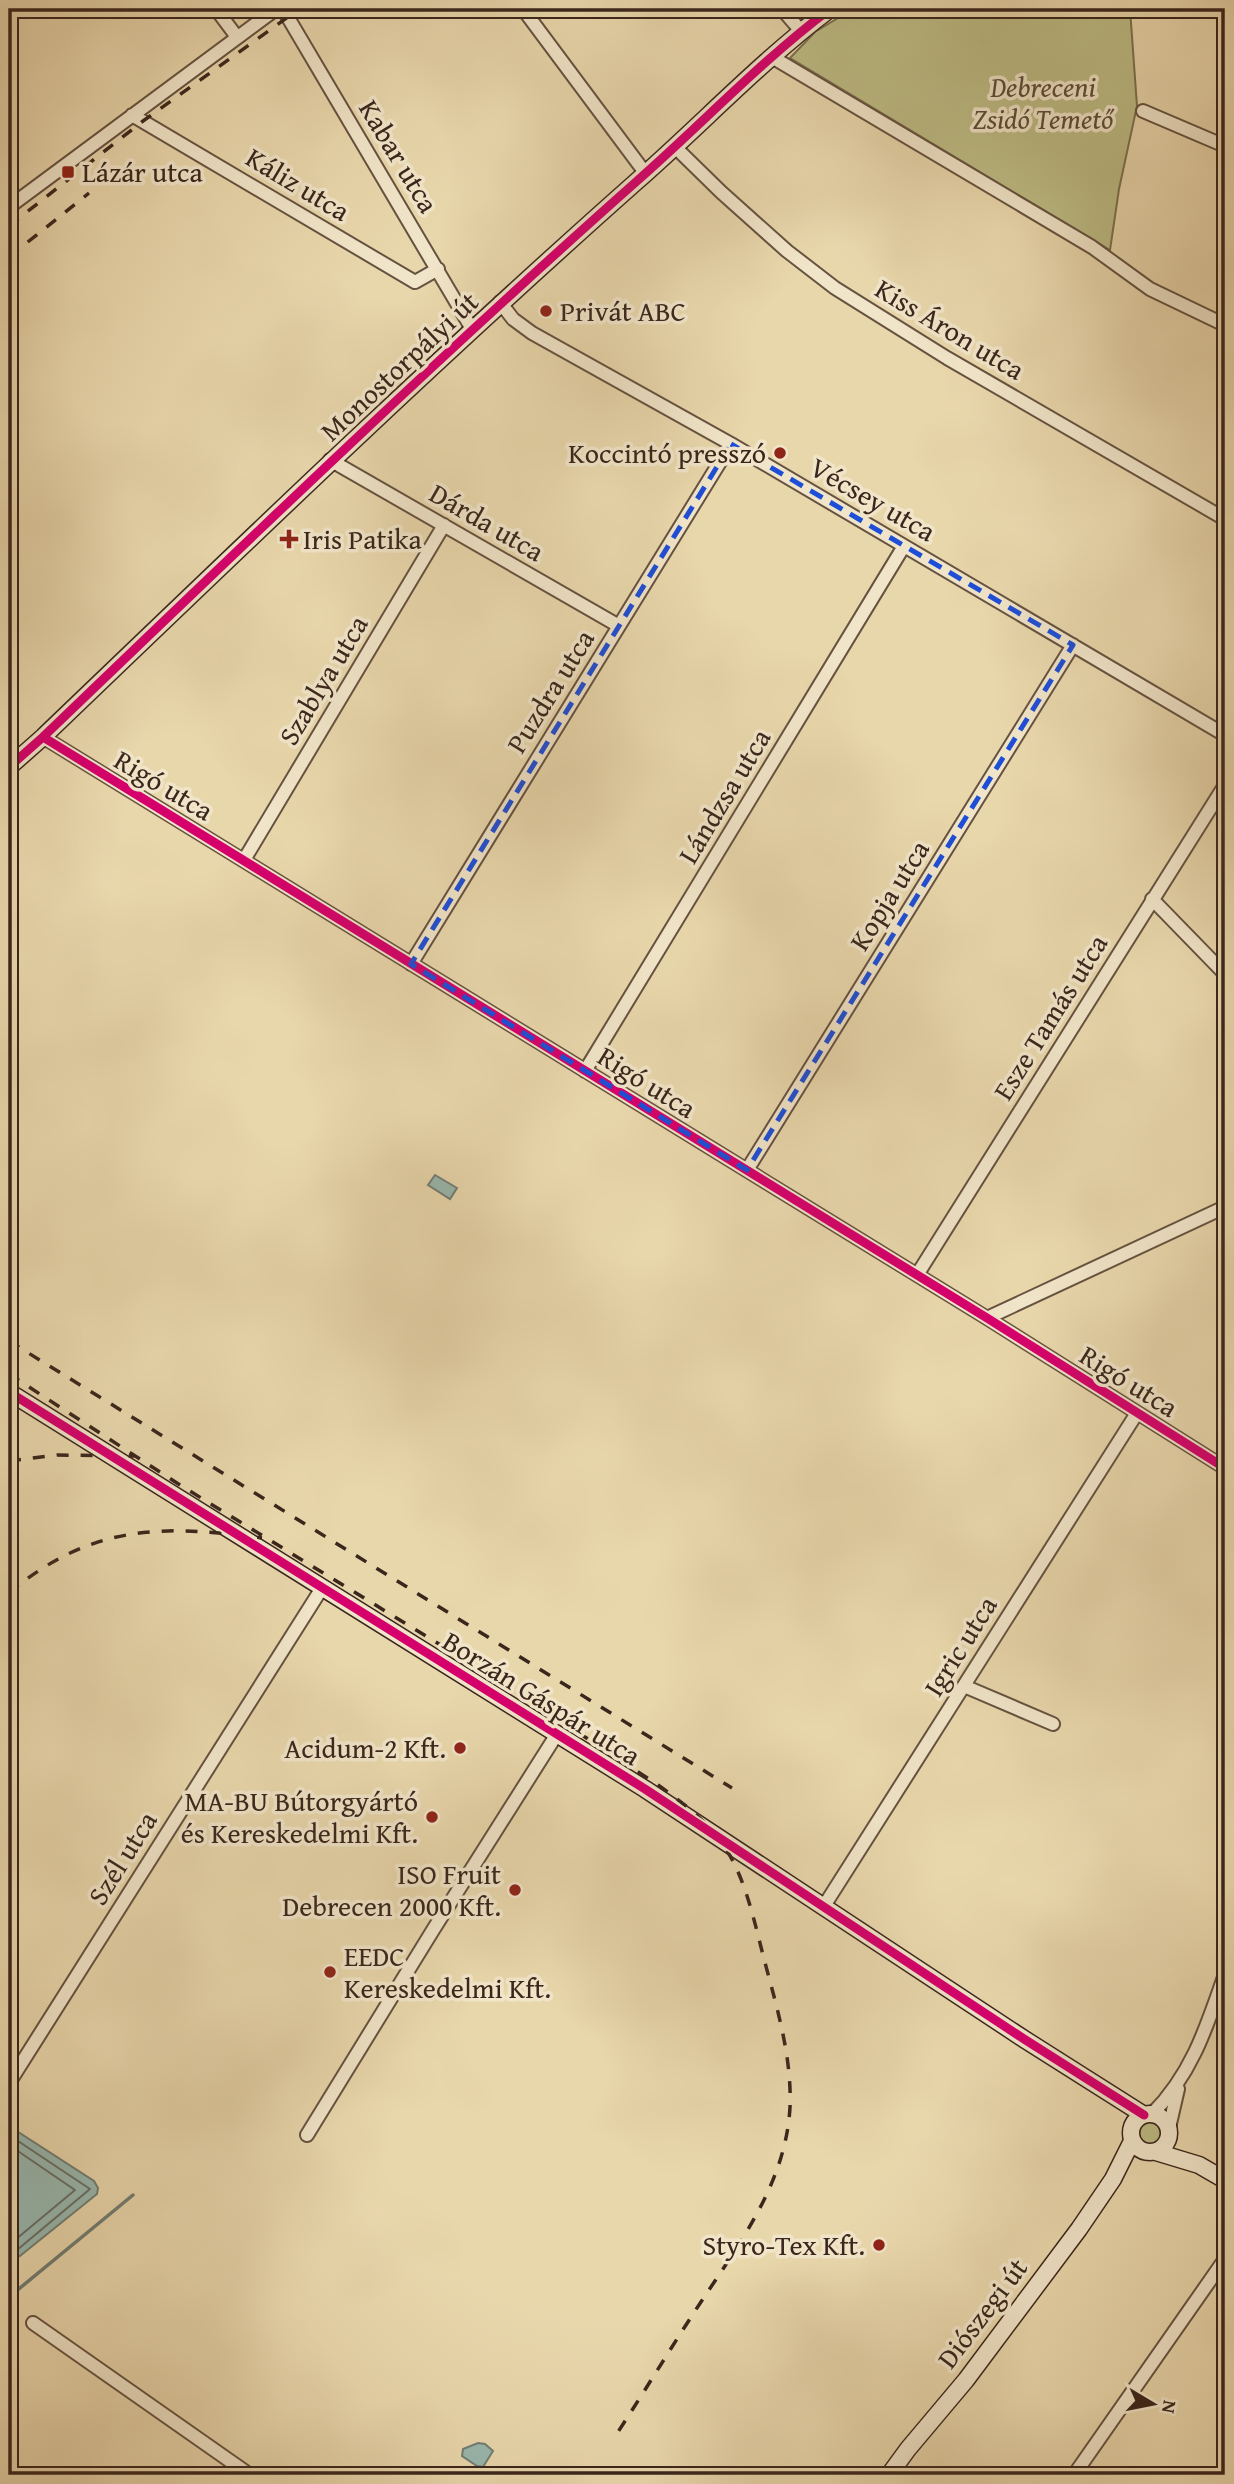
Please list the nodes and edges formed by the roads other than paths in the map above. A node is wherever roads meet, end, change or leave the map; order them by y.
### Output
1 (216, 9) edge
2 (276, 9) edge
3 (283, 9) edge
4 (523, 9) edge
5 (782, 9) edge
6 (830, 9) edge
7 (801, 31) junction
8 (237, 37) junction
9 (772, 57) junction
10 (1143, 110) dead end
11 (132, 115) junction
12 (674, 146) junction
13 (1225, 146) edge
14 (646, 174) junction
15 (9, 207) edge
16 (438, 269) junction
17 (500, 302) junction
18 (1225, 325) edge
19 (472, 329) junction
20 (731, 444) junction
21 (330, 460) junction
22 (1225, 519) edge
23 (444, 526) junction
24 (904, 546) junction
25 (619, 626) junction
26 (1073, 645) junction
27 (1225, 735) edge
28 (43, 737) junction
29 (9, 767) edge
30 (1225, 785) edge
31 (244, 860) junction
32 (1152, 900) junction
33 (411, 964) junction
34 (1225, 974) edge
35 (585, 1071) junction
36 (747, 1170) junction
37 (1225, 1207) edge
38 (917, 1275) junction
39 (987, 1318) junction
40 (9, 1392) edge
41 (1138, 1413) junction
42 (1225, 1468) edge
43 (322, 1587) junction
44 (964, 1686) junction
45 (1053, 1724) dead end
46 (557, 1734) junction
47 (824, 1906) junction
48 (1225, 1974) edge
49 (1045, 2051) junction
50 (1180, 2082) junction
51 (9, 2083) edge
52 (1148, 2114) junction
53 (1169, 2132) junction
54 (307, 2134) dead end
55 (1131, 2137) junction
56 (1152, 2152) junction
57 (1199, 2165) junction
58 (1113, 2179) junction
59 (1225, 2180) edge
60 (1225, 2259) edge
61 (33, 2323) dead end
62 (250, 2475) edge
63 (889, 2475) edge
64 (1074, 2475) edge

1 - 8 street
2 - 8 street
3 - 16 street, Kabar utca
4 - 14 street
5 - 7 street
6 - 7 street, Monostorpályi út
7 - 9 street, Monostorpályi út
8 - 11 street
9 - 12 street, Monostorpályi út
9 - 18 street
10 - 13 street
11 - 15 street
11 - 16 street, Káliz utca
12 - 14 street, Monostorpályi út
12 - 22 street, Kiss Áron utca
14 - 17 street, Monostorpályi út
16 - 19 street, Kabar utca
17 - 19 street, Monostorpályi út
17 - 20 street, Vécsey utca
19 - 21 street, Monostorpályi út
20 - 24 street, Vécsey utca
20 - 25 street, Puzdra utca
21 - 23 street, Dárda utca
21 - 28 street, Monostorpályi út
23 - 25 street, Dárda utca
23 - 31 street, Szablya utca
24 - 26 street, Vécsey utca
24 - 35 street, Lándzsa utca
25 - 33 street, Puzdra utca
26 - 27 street, Vécsey utca
26 - 36 street, Kopja utca
28 - 29 street, Monostorpályi út
28 - 31 street, Rigó utca
30 - 32 street, Esze Tamás utca
31 - 33 street, Rigó utca
32 - 34 street
32 - 38 street, Esze Tamás utca
33 - 35 street, Rigó utca
35 - 36 street, Rigó utca
36 - 38 street, Rigó utca
37 - 39 street
38 - 39 street, Rigó utca
39 - 41 street, Rigó utca
40 - 43 street, Borzán Gáspár utca
41 - 42 street, Rigó utca
41 - 44 street, Igric utca
43 - 46 street, Borzán Gáspár utca
43 - 51 street, Szél utca
44 - 45 street
44 - 47 street, Igric utca
46 - 47 street, Borzán Gáspár utca
46 - 54 street
47 - 49 street, Borzán Gáspár utca
48 - 50 street
49 - 52 street, Borzán Gáspár utca
49 - 55 street, Borzán Gáspár utca
50 - 52 street
50 - 53 street
52 - 53 street
52 - 55 street
53 - 56 street
53 - 57 street
55 - 56 street
55 - 58 street, Diószegi út
56 - 57 street
56 - 58 street, Diószegi út
57 - 59 street
58 - 63 street, Diószegi út
60 - 64 street
61 - 62 street

